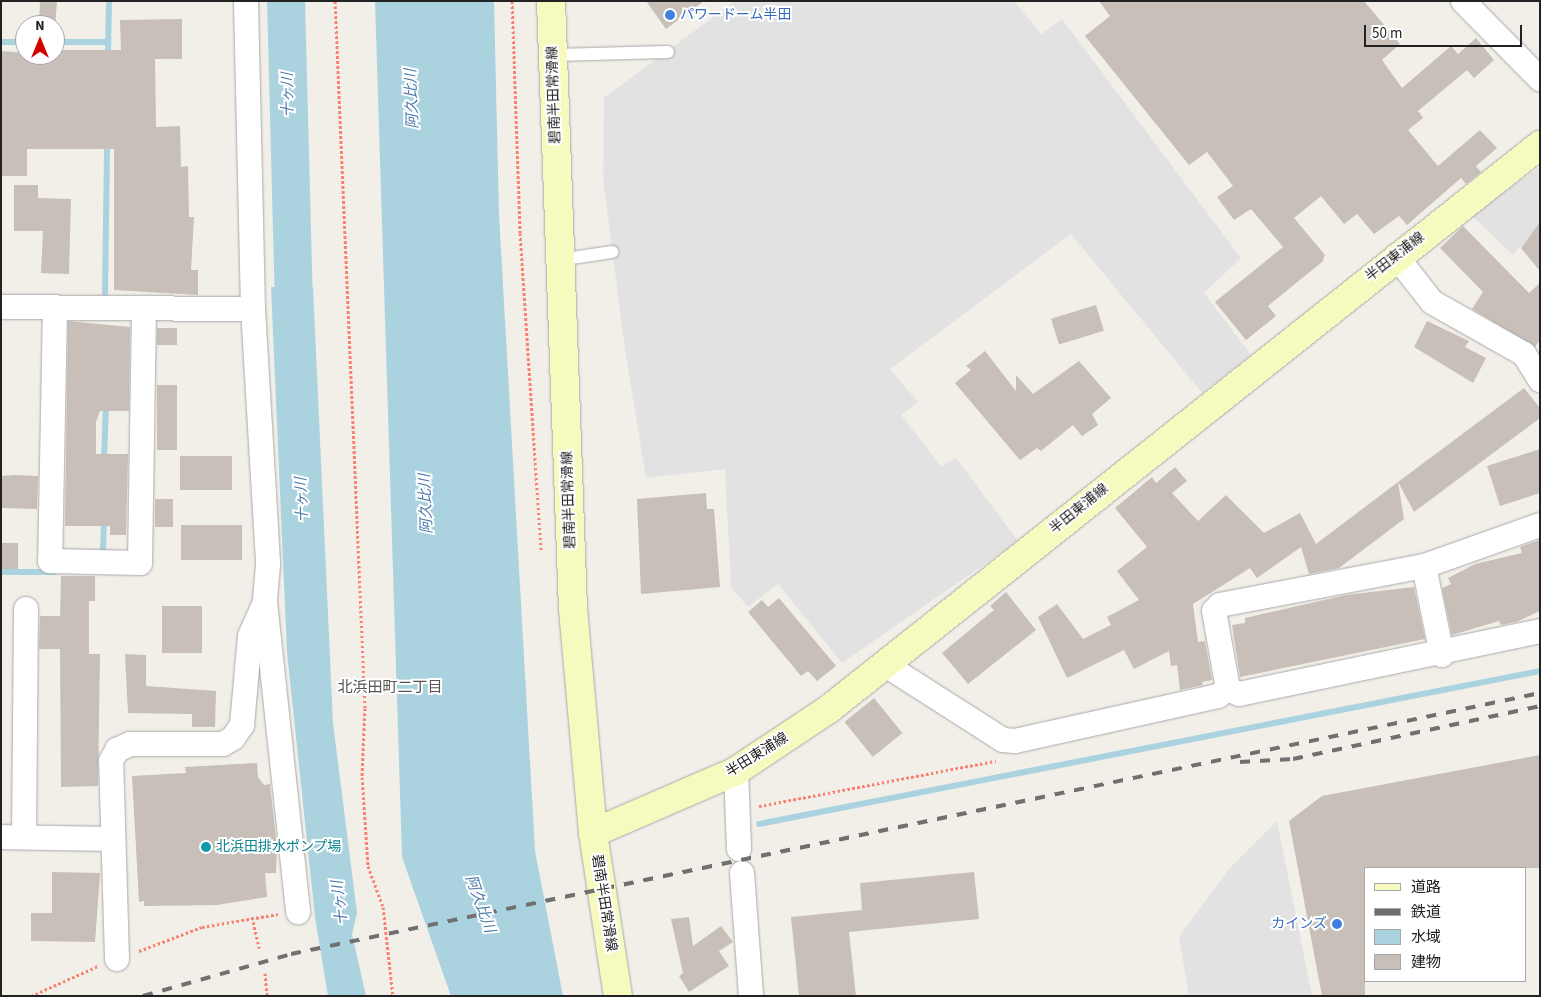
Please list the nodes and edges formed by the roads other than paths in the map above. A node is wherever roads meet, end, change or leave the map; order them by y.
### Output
1 (246, 1) edge
2 (551, 1) edge
3 (1462, 1) edge
4 (668, 52) dead end
5 (553, 54) junction
6 (1540, 80) edge
7 (1540, 145) edge
8 (612, 252) dead end
9 (1396, 256) junction
10 (559, 260) junction
11 (1, 307) edge
12 (54, 308) junction
13 (144, 309) junction
14 (253, 309) junction
15 (1540, 380) edge
16 (1540, 525) edge
17 (1424, 566) junction
18 (264, 602) junction
19 (26, 609) dead end
20 (1540, 631) edge
21 (1442, 655) junction
22 (884, 664) junction
23 (1228, 689) junction
24 (736, 771) junction
25 (593, 833) junction
26 (13, 837) edge
27 (112, 839) junction
28 (740, 849) dead end
29 (742, 873) dead end
30 (298, 912) dead end
31 (117, 959) dead end
32 (618, 996) edge
33 (751, 996) edge

1 - 14 street
2 - 5 main road, 碧南半田常滑線
3 - 6 street
4 - 5 lane
5 - 10 main road, 碧南半田常滑線
7 - 9 main road, 半田東浦線
8 - 10 lane
9 - 15 street
9 - 22 main road, 半田東浦線
10 - 25 main road, 碧南半田常滑線
11 - 12 street
12 - 13 street
12 - 13 street
13 - 14 street
14 - 18 street
16 - 17 street
17 - 21 street
17 - 23 street
18 - 27 street
18 - 30 street
19 - 26 street
20 - 21 street
21 - 23 street
22 - 23 street
22 - 24 main road, 半田東浦線
24 - 25 main road, 半田東浦線
24 - 28 street
25 - 32 main road, 碧南半田常滑線
26 - 27 street
27 - 31 street
29 - 33 street

